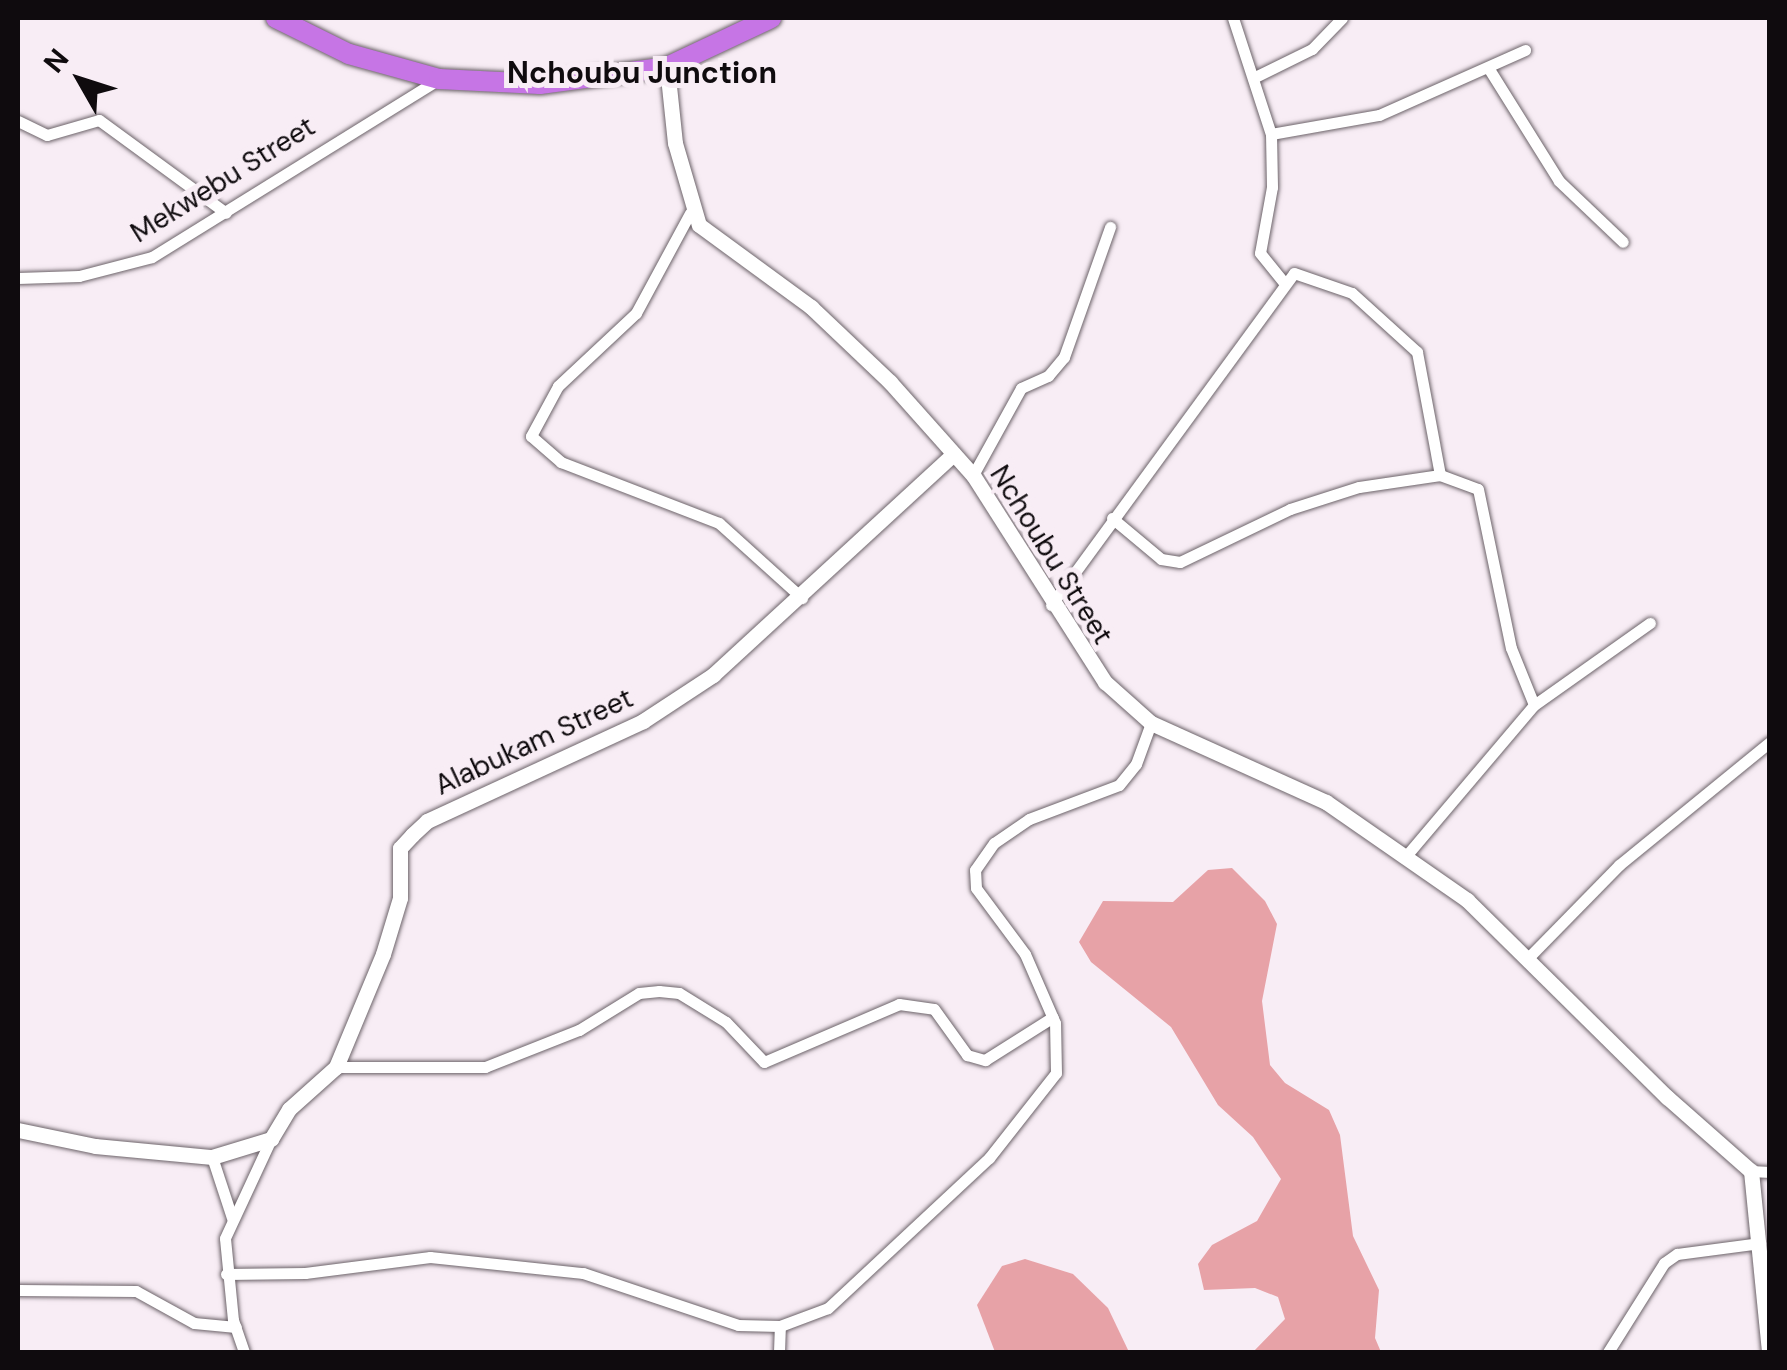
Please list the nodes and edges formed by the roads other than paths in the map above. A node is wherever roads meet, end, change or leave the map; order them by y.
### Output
1 (276, 18) edge
2 (771, 18) edge
3 (1232, 18) edge
4 (1342, 18) edge
5 (1525, 50) dead end
6 (667, 67) junction
7 (1490, 69) junction
8 (1253, 78) junction
9 (440, 79) junction
10 (18, 121) edge
11 (1271, 134) junction
12 (690, 213) junction
13 (226, 214) junction
14 (1110, 226) dead end
15 (1623, 242) dead end
16 (18, 278) edge
17 (1283, 280) junction
18 (952, 455) junction
19 (973, 475) junction
20 (1440, 475) junction
21 (1112, 518) junction
22 (802, 598) junction
23 (1051, 606) junction
24 (1650, 623) dead end
25 (1534, 705) junction
26 (1151, 723) junction
27 (1770, 742) edge
28 (1405, 856) junction
29 (1529, 957) junction
30 (1053, 1017) junction
31 (336, 1067) junction
32 (18, 1130) edge
33 (271, 1139) junction
34 (212, 1157) junction
35 (1752, 1170) junction
36 (1770, 1172) edge
37 (232, 1219) junction
38 (1760, 1243) junction
39 (226, 1274) junction
40 (18, 1290) edge
41 (780, 1326) junction
42 (236, 1328) junction
43 (244, 1352) edge
44 (780, 1352) edge
45 (1608, 1352) edge
46 (1769, 1352) edge

1 - 9 highway
2 - 6 highway
3 - 8 street
4 - 8 street
5 - 7 street
6 - 9 highway
6 - 12 street
7 - 11 street
7 - 15 street
8 - 11 street
9 - 13 street, Mekwebu Street
10 - 13 street
11 - 17 street
12 - 18 street, Nchoubu Street
12 - 22 street
13 - 16 street, Mekwebu Street
14 - 19 street
17 - 20 street
17 - 21 street
18 - 19 street, Nchoubu Street
18 - 22 street, Alabukam Street
19 - 23 street, Nchoubu Street
20 - 21 street
20 - 25 street
21 - 23 street
22 - 31 street, Alabukam Street
23 - 26 street, Nchoubu Street
24 - 25 street
25 - 28 street
26 - 28 street, Nchoubu Street
26 - 30 street
27 - 29 street
28 - 29 street, Nchoubu Street
29 - 35 street, Nchoubu Street
30 - 31 street
30 - 41 street
31 - 33 street, Alabukam Street
32 - 34 street
33 - 34 street
33 - 37 street
34 - 37 street
35 - 36 street
35 - 38 street
37 - 39 street
38 - 45 street
38 - 46 street
39 - 41 street
39 - 42 street
40 - 42 street
41 - 44 street
42 - 43 street

